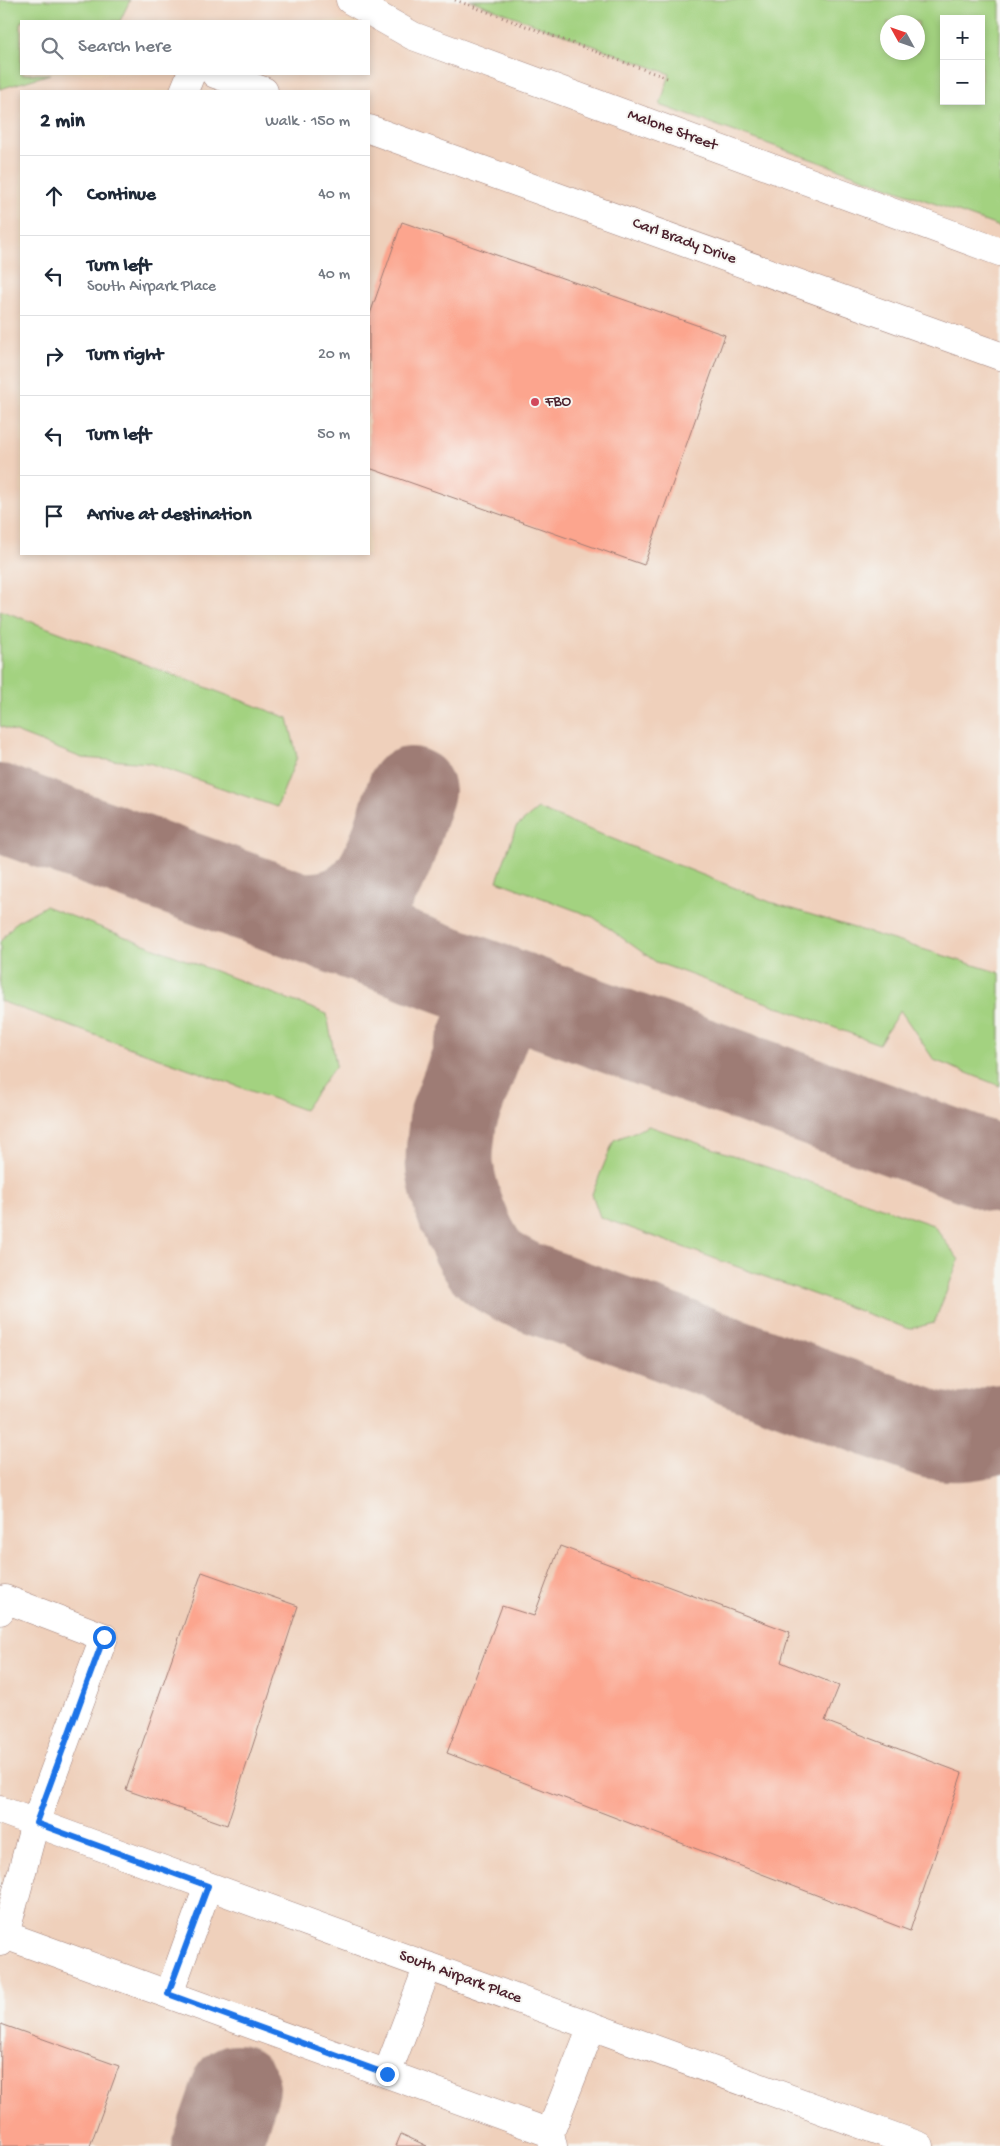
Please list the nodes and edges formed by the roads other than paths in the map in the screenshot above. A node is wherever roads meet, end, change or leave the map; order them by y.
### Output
1 (350, 0) edge
2 (191, 75) edge
3 (218, 75) edge
4 (184, 90) edge
5 (261, 90) edge
6 (370, 129) edge
7 (1000, 252) edge
8 (1000, 356) edge
9 (0, 1611) edge
10 (0, 1810) edge
11 (36, 1823) junction
12 (208, 1886) junction
13 (3, 1939) edge
14 (428, 1966) junction
15 (168, 1994) junction
16 (592, 2026) junction
17 (387, 2074) junction
18 (551, 2140) edge
19 (920, 2146) edge

1 - 7 street, Malone Street
2 - 4 street
3 - 5 street
6 - 8 street, Carl Brady Drive
9 - 11 street
10 - 11 street, South Airpark Place
11 - 12 street, South Airpark Place
11 - 13 street
12 - 14 street, South Airpark Place
12 - 15 street
13 - 15 street
14 - 16 street, South Airpark Place
14 - 17 street
15 - 17 street
16 - 18 street
16 - 19 street, South Airpark Place
17 - 18 street

